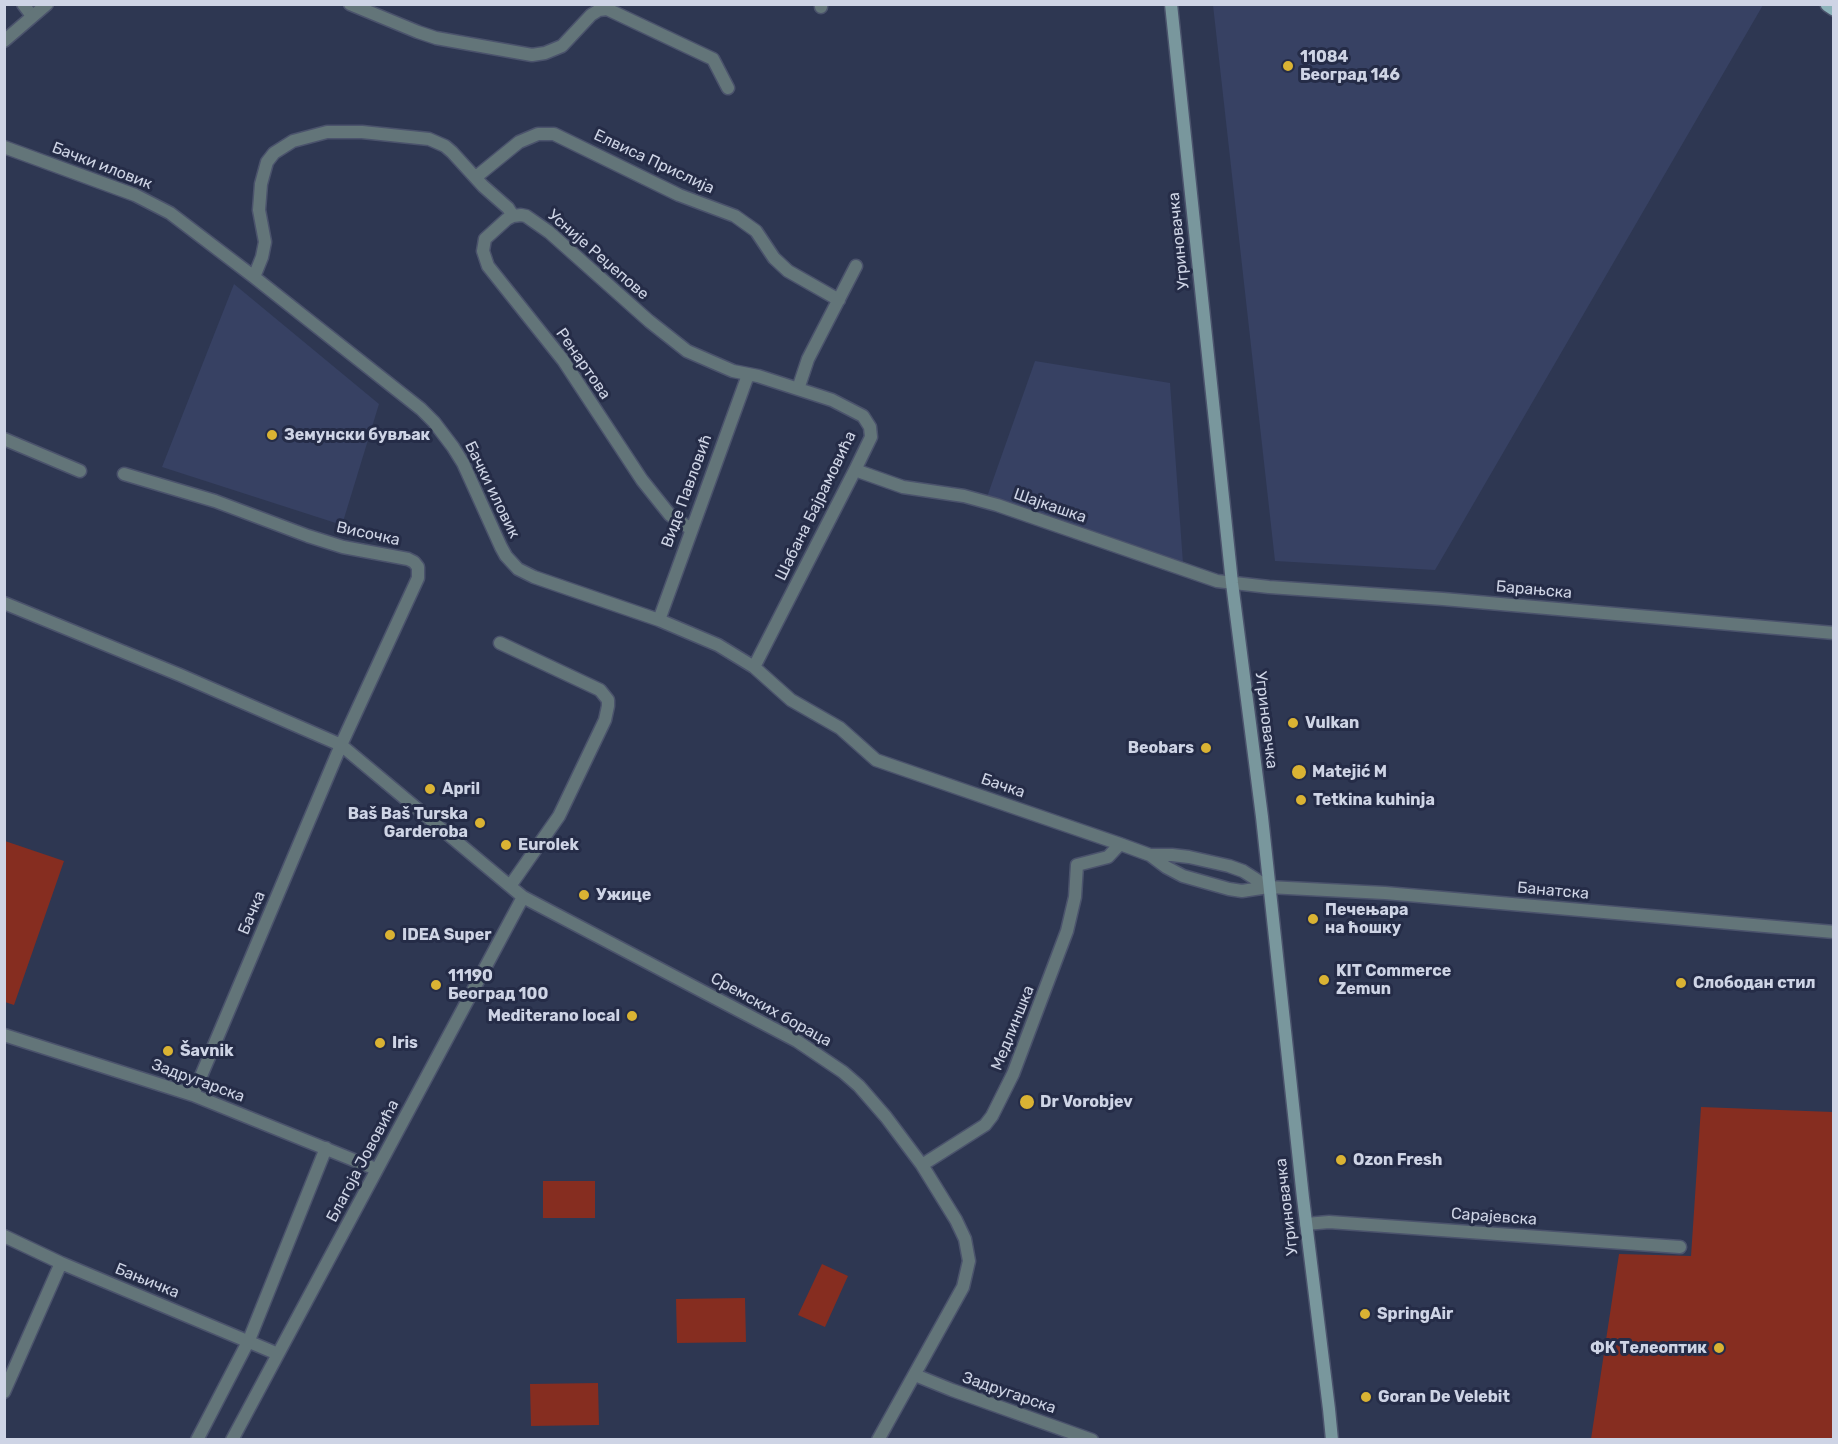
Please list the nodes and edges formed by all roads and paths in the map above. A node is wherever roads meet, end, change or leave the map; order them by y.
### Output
1 (23, 4) edge
2 (47, 4) edge
3 (350, 4) edge
4 (1171, 4) edge
5 (1828, 4) edge
6 (1833, 8) edge
7 (32, 16) junction
8 (4, 41) edge
9 (728, 88) dead end
10 (4, 147) edge
11 (476, 177) junction
12 (513, 216) junction
13 (856, 266) dead end
14 (254, 277) junction
15 (839, 300) junction
16 (748, 375) junction
17 (798, 389) junction
18 (4, 439) edge
19 (855, 470) junction
20 (80, 471) dead end
21 (124, 474) dead end
22 (691, 529) junction
23 (1232, 583) junction
24 (4, 603) edge
25 (659, 620) junction
26 (1833, 633) edge
27 (500, 643) dead end
28 (754, 668) junction
29 (341, 745) junction
30 (876, 760) joint
31 (1120, 844) junction
32 (1150, 855) junction
33 (510, 886) junction
34 (1268, 887) junction
35 (523, 897) junction
36 (1833, 932) edge
37 (4, 1035) edge
38 (193, 1095) junction
39 (326, 1148) junction
40 (922, 1165) junction
41 (376, 1169) junction
42 (1306, 1224) junction
43 (4, 1236) edge
44 (1680, 1247) dead end
45 (61, 1263) junction
46 (249, 1340) junction
47 (278, 1354) junction
48 (915, 1375) junction
49 (4, 1392) edge
50 (197, 1440) edge
51 (232, 1440) edge
52 (878, 1440) edge
53 (1092, 1440) edge
54 (1332, 1440) edge

1 - 7 street
2 - 7 street
3 - 9 street
4 - 23 main road, Угриновачка
5 - 6 main road
7 - 8 street
10 - 14 street, Бачки иловик
11 - 12 street, Усније Реџепове
11 - 14 street, Усније Реџепове
11 - 15 street, Елвиса Прислија
12 - 16 street, Усније Реџепове
12 - 22 street, Ренартова
13 - 15 street
14 - 25 street, Бачки иловик
15 - 17 street
16 - 17 street, Усније Реџепове
16 - 22 street, Виде Павловић
17 - 19 street, Шабана Бајрамовића
18 - 20 street
19 - 23 street, Шајкашка
19 - 28 street, Шабана Бајрамовића
21 - 29 street, Височка
22 - 25 street, Виде Павловић
23 - 26 street, Барањска
23 - 34 main road, Угриновачка
24 - 29 street
25 - 28 street, Бачки иловик
27 - 33 street
28 - 30 street, Бачки иловик
29 - 33 street
29 - 38 street, Бачка
30 - 31 street, Бачка
31 - 32 street, Бачка
31 - 40 street, Медлиншка
32 - 34 street, Бачка
32 - 34 street, Бачка
33 - 35 street
34 - 36 street, Банатска
34 - 42 main road, Угриновачка
35 - 40 street, Сремских бораца
35 - 41 street, Благоја Јововића
37 - 38 street, Задругарска
38 - 39 street, Задругарска
39 - 41 street, Задругарска
39 - 46 street, Благоја Јововића
40 - 48 street, Сремских бораца
41 - 47 street, Благоја Јововића
42 - 44 street, Сарајевска
42 - 54 main road, Угриновачка
43 - 45 street, Бањичка
45 - 46 street, Бањичка
45 - 49 street
46 - 47 street, Бањичка
46 - 50 street, Благоја Јововића
47 - 51 street, Благоја Јововића
48 - 52 street, Сремских бораца
48 - 53 street, Задругарска

